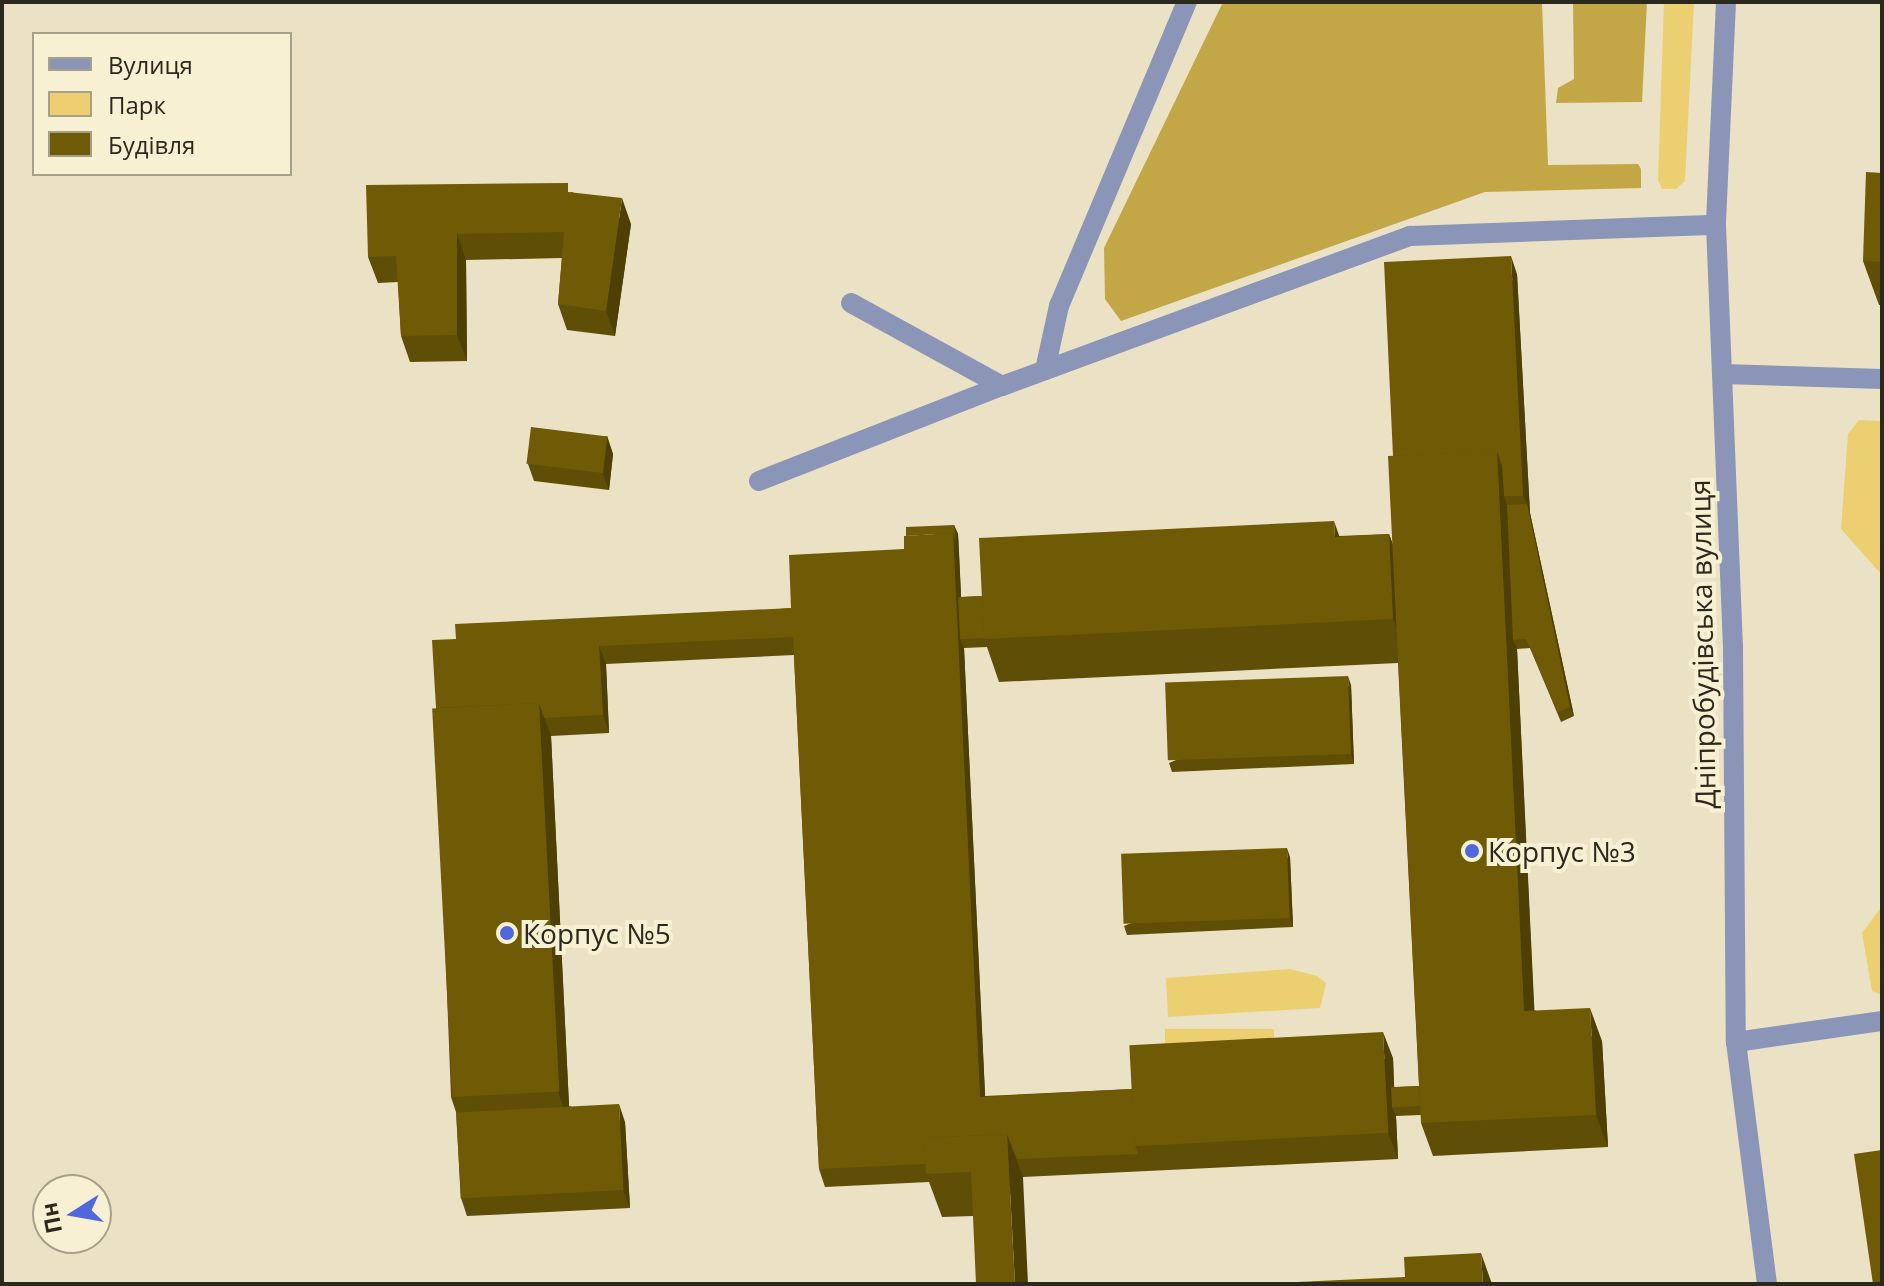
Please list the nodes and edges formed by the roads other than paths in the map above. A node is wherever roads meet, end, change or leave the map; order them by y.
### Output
1 (1187, 2) edge
2 (1726, 2) edge
3 (1716, 225) junction
4 (851, 303) dead end
5 (1045, 370) junction
6 (1723, 374) junction
7 (1882, 379) edge
8 (1002, 386) junction
9 (759, 481) dead end
10 (1882, 1021) edge
11 (1736, 1042) junction
12 (1767, 1284) edge

1 - 5 street
2 - 3 street, Дніпробудівська вулиця
3 - 5 street
3 - 6 street, Дніпробудівська вулиця
4 - 8 street
5 - 8 street
6 - 7 street
6 - 11 street, Дніпробудівська вулиця
8 - 9 street
10 - 11 street
11 - 12 street, Дніпробудівська вулиця

